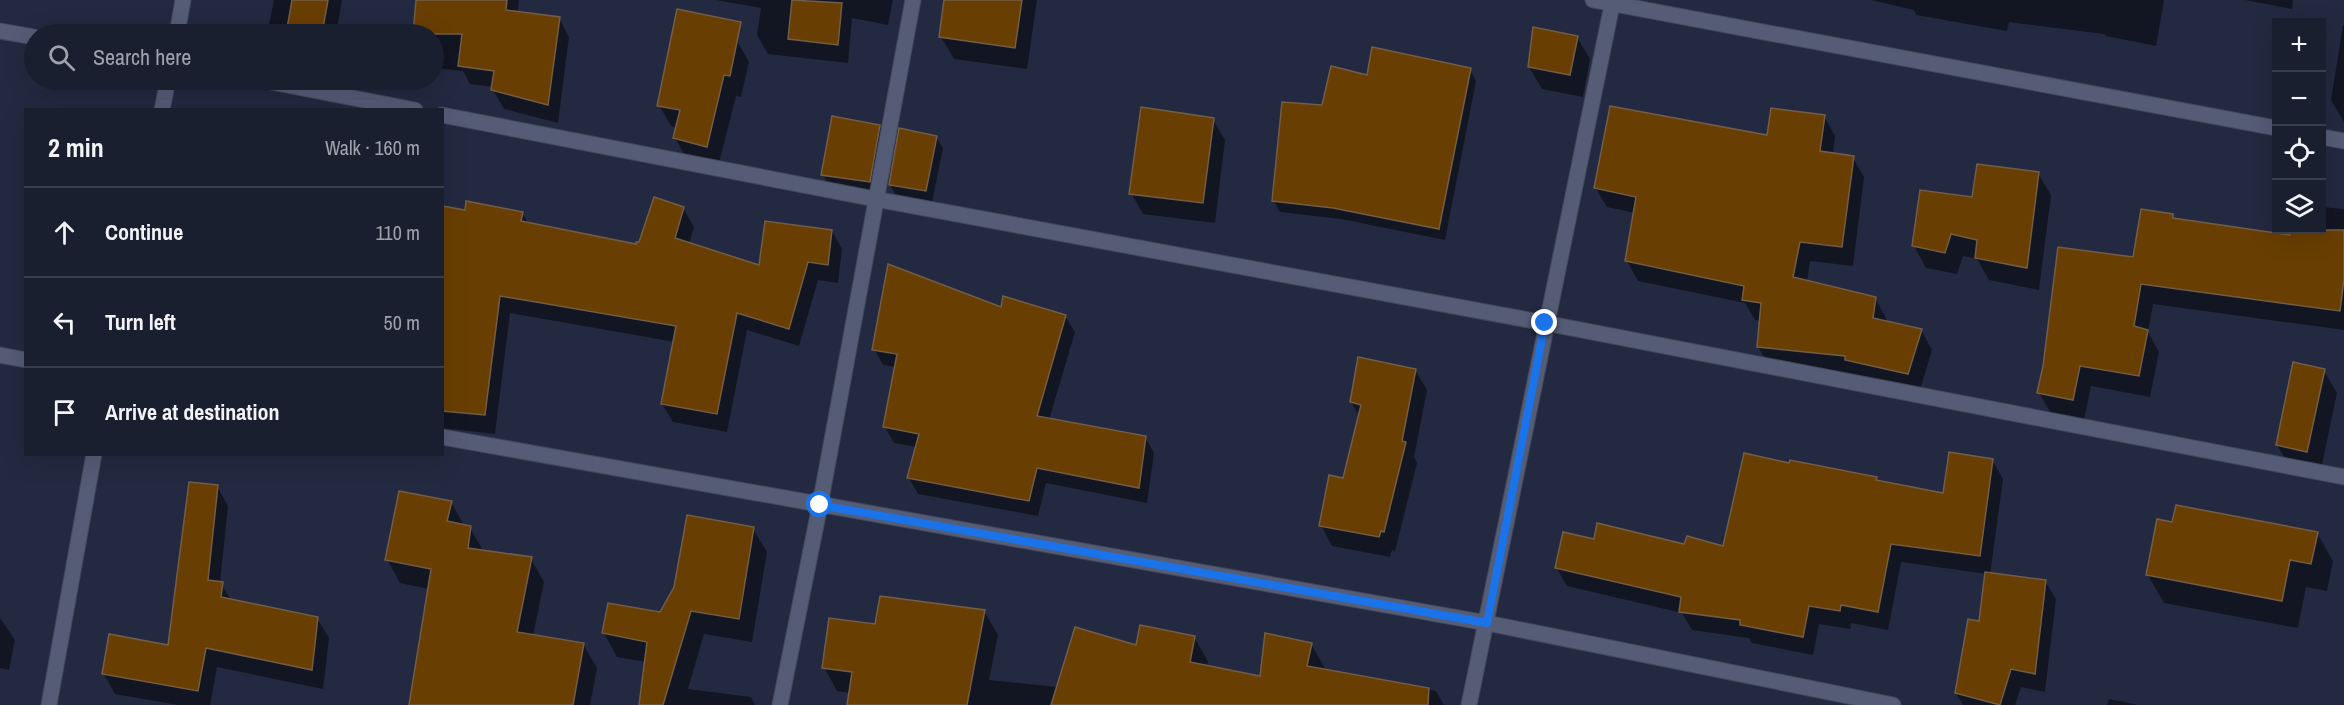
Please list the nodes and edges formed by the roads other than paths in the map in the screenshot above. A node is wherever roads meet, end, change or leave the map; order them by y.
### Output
1 (183, 0) edge
2 (913, 0) edge
3 (1593, 0) edge
4 (1612, 2) edge
5 (179, 24) edge
6 (0, 31) edge
7 (24, 35) edge
8 (166, 90) edge
9 (312, 90) edge
10 (162, 108) edge
11 (405, 108) edge
12 (444, 115) edge
13 (2272, 127) edge
14 (2326, 138) edge
15 (2344, 141) edge
16 (875, 199) junction
17 (1545, 323) junction
18 (0, 356) edge
19 (24, 360) edge
20 (444, 437) edge
21 (94, 456) edge
22 (2344, 477) edge
23 (820, 505) junction
24 (1487, 623) junction
25 (49, 705) edge
26 (780, 705) edge
27 (1469, 705) edge
28 (1893, 705) edge

1 - 5 street
2 - 16 street
3 - 4 street
4 - 13 street
4 - 17 street
6 - 7 street
8 - 10 street
9 - 11 street
12 - 16 street
14 - 15 street
16 - 17 street
16 - 23 street
17 - 22 street
17 - 24 street
18 - 19 street
20 - 23 street
21 - 25 street
23 - 24 street
23 - 26 street
24 - 27 street
24 - 28 street

